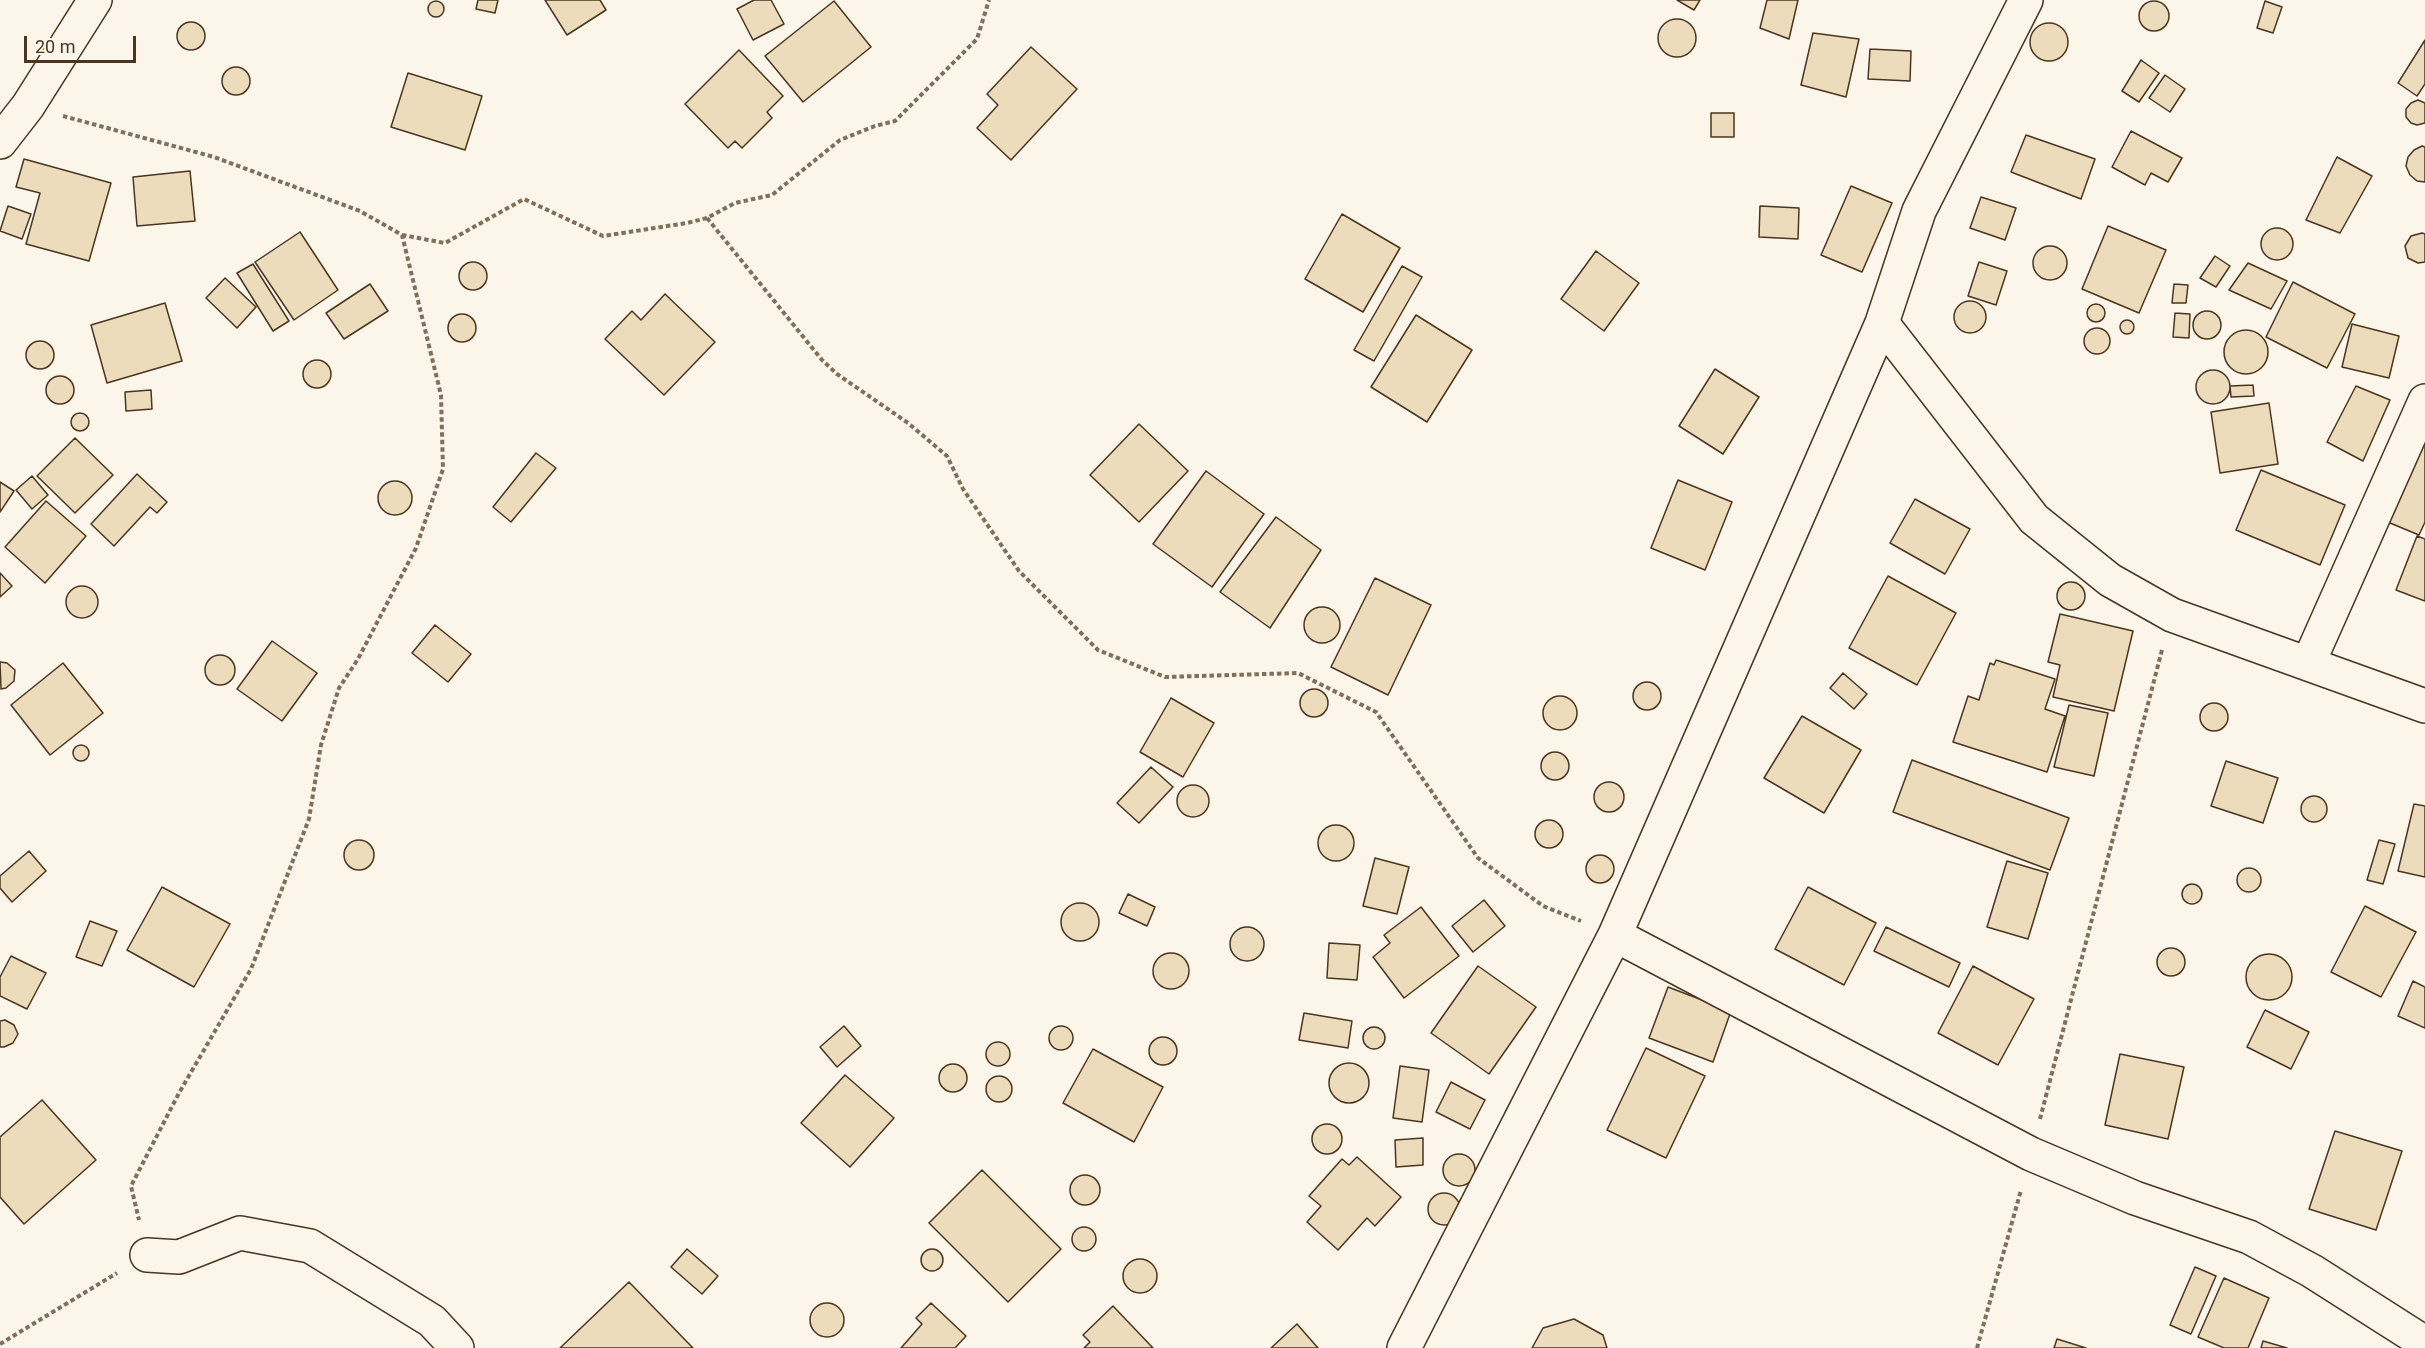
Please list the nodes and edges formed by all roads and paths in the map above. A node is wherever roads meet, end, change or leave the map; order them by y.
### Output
1 (95, 0) edge
2 (989, 0) edge
3 (2026, 0) edge
4 (28, 106) junction
5 (0, 142) edge
6 (707, 218) junction
7 (402, 235) junction
8 (1882, 324) junction
9 (2425, 401) edge
10 (2172, 615) junction
11 (2308, 664) junction
12 (2425, 706) edge
13 (1616, 935) junction
14 (2031, 1154) junction
15 (147, 1255) junction
16 (2425, 1343) edge
17 (0, 1344) edge
18 (458, 1348) edge
19 (1404, 1348) edge
20 (1977, 1348) edge

1 - 4 street
2 - 6 path
3 - 8 street
4 - 5 street
4 - 7 path
6 - 7 path
6 - 13 path
7 - 15 path
8 - 10 street
8 - 13 street
9 - 11 street
10 - 11 street
10 - 14 path
11 - 12 street
13 - 14 street
13 - 19 street
14 - 16 street
14 - 20 path
15 - 17 path
15 - 18 street

